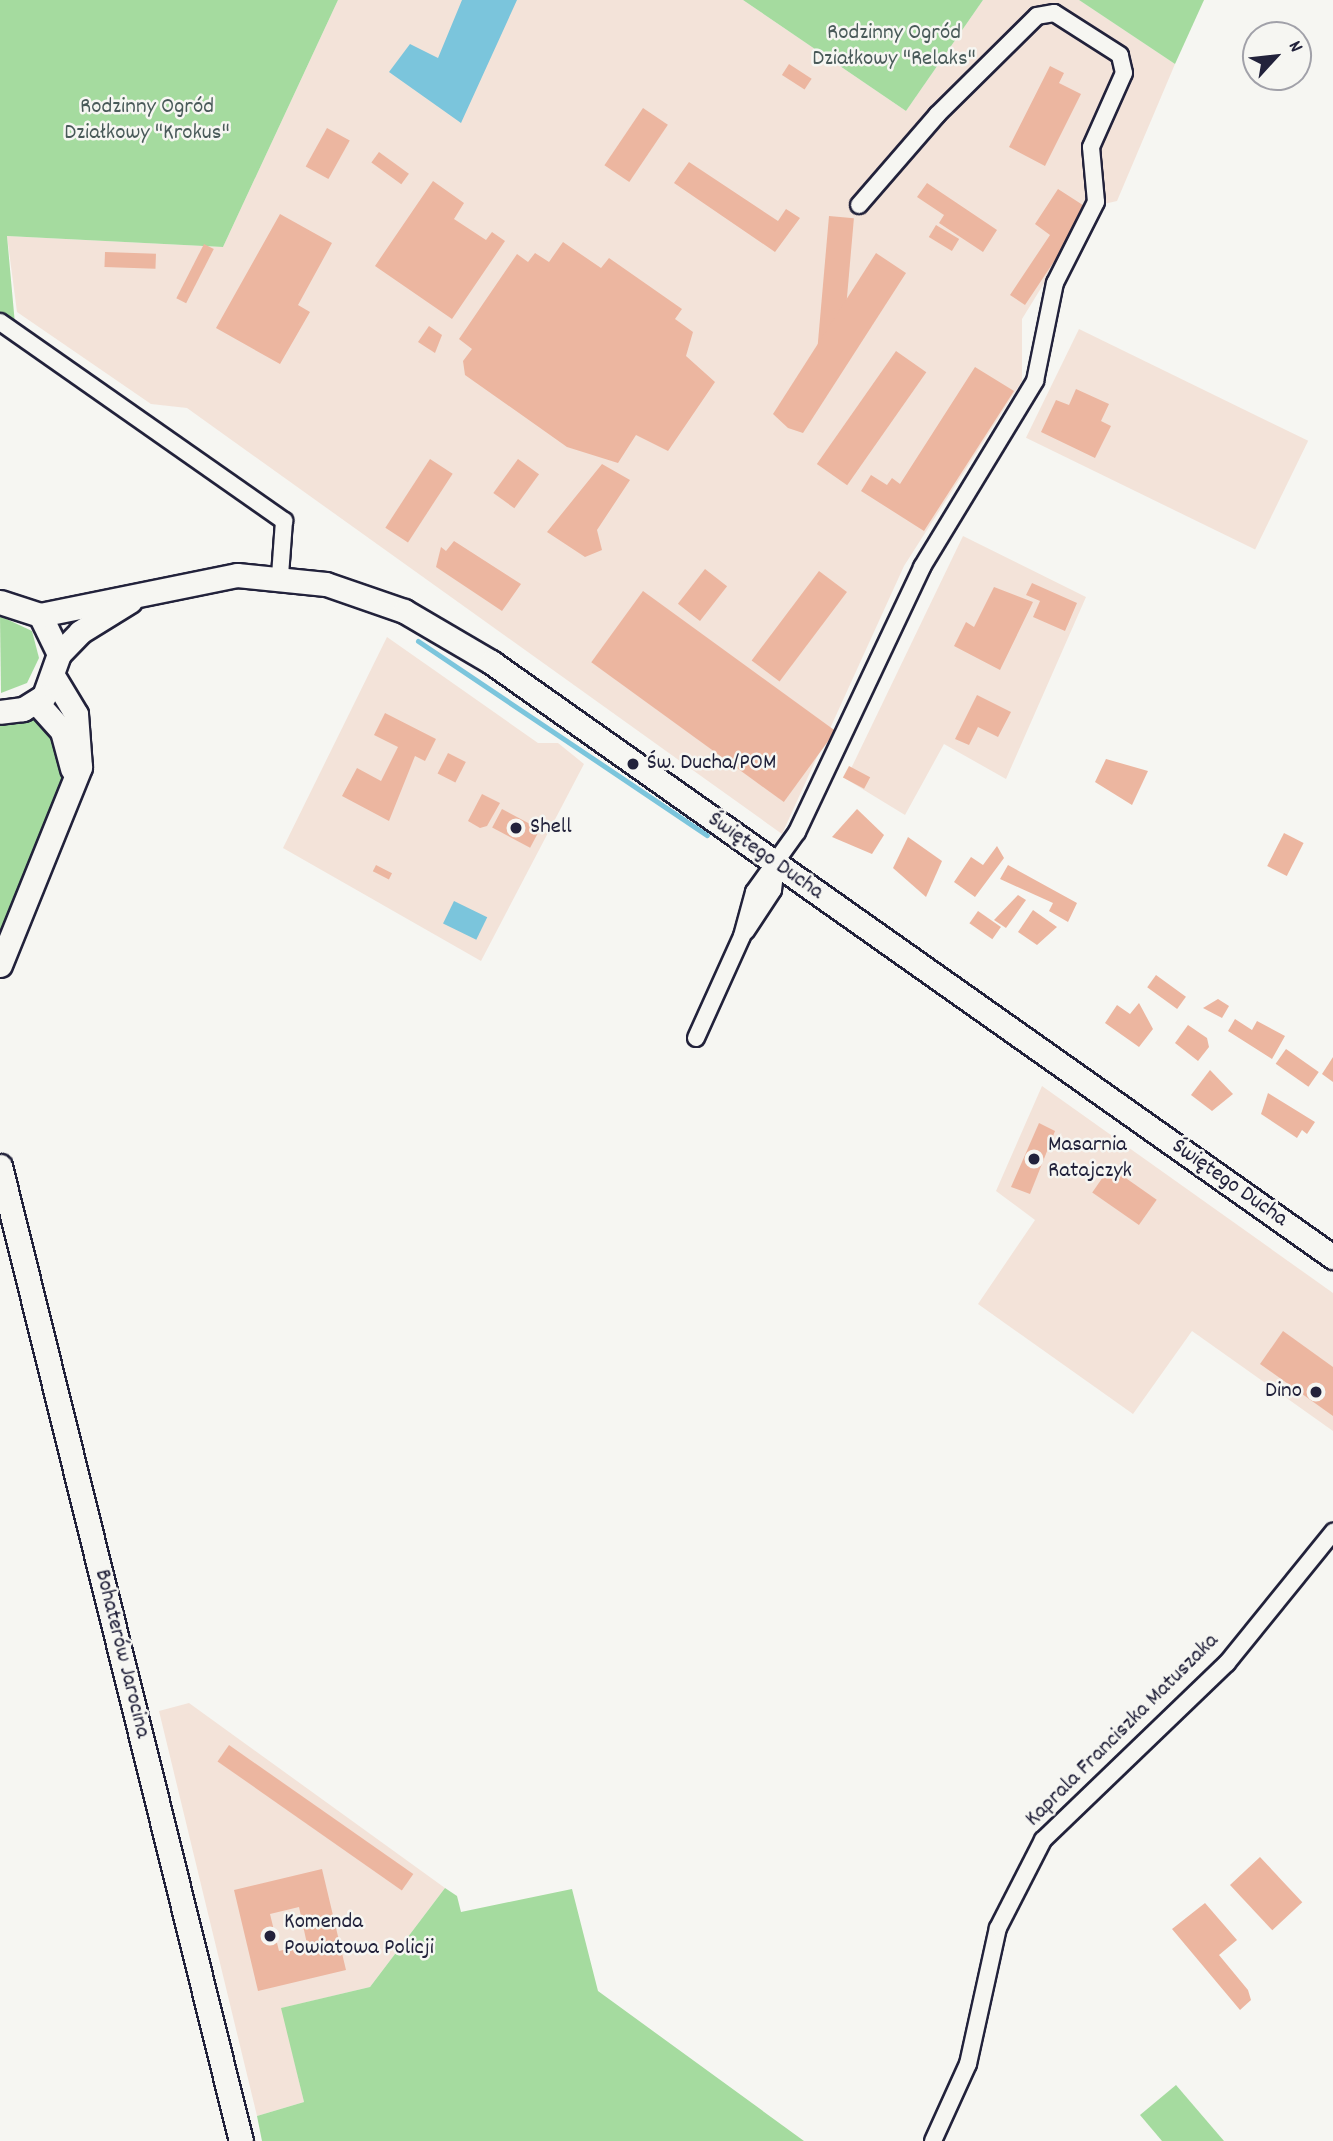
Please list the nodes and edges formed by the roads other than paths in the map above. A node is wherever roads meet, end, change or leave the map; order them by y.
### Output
1 (859, 205) dead end
2 (0, 322) edge
3 (280, 576) junction
4 (0, 580) edge
5 (154, 588) junction
6 (20, 607) edge
7 (59, 654) junction
8 (55, 679) junction
9 (36, 702) junction
10 (0, 712) edge
11 (76, 788) junction
12 (776, 865) junction
13 (0, 965) edge
14 (696, 1038) dead end
15 (0, 1166) edge
16 (1333, 1257) edge
17 (1333, 1532) edge
18 (241, 2141) edge
19 (933, 2141) edge

1 - 12 street
2 - 3 street
3 - 5 main road, Świętego Ducha
3 - 12 main road, Świętego Ducha
4 - 6 main road
5 - 6 main road, Świętego Ducha
5 - 7 main road, Świętego Ducha
6 - 7 main road
7 - 8 main road
8 - 9 main road
8 - 11 main road
9 - 10 main road
9 - 11 main road
11 - 13 main road
12 - 14 street
12 - 16 main road, Świętego Ducha
15 - 18 main road, Bohaterów Jarocina
17 - 19 street, Kaprala Franciszka Matuszaka

